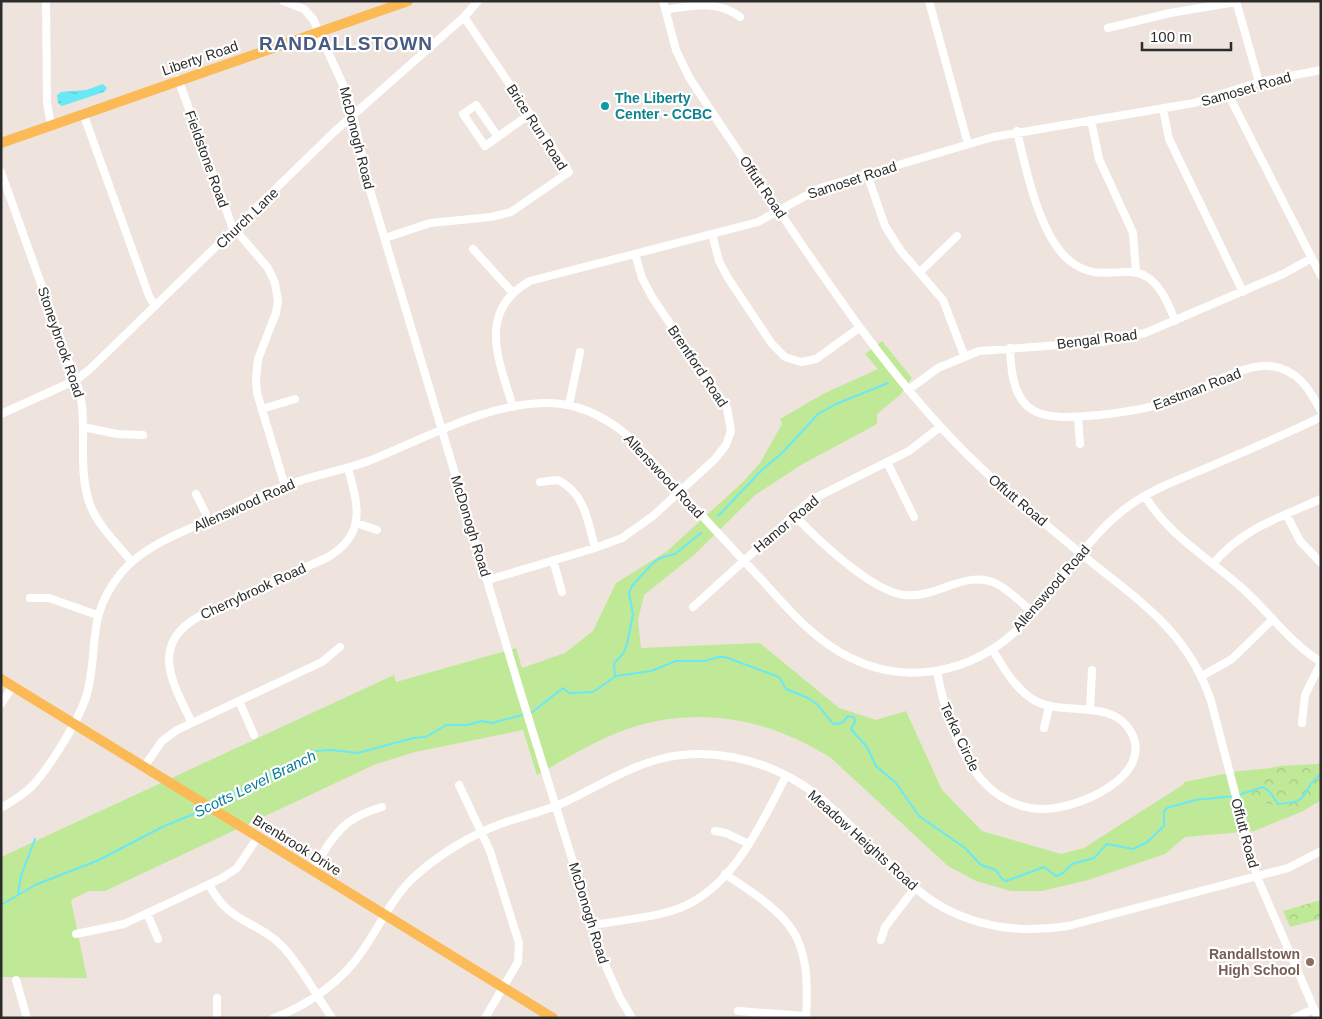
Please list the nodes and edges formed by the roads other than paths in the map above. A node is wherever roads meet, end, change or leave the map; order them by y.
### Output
1 (46, 1) edge
2 (283, 1) edge
3 (408, 1) edge
4 (478, 1) edge
5 (929, 1) edge
6 (1236, 2) edge
7 (664, 5) edge
8 (464, 16) junction
9 (740, 18) dead end
10 (1108, 28) dead end
11 (320, 31) junction
12 (1321, 70) edge
13 (178, 79) junction
14 (1259, 82) junction
15 (1228, 94) junction
16 (1163, 109) junction
17 (83, 113) junction
18 (530, 114) junction
19 (353, 116) junction
20 (1091, 120) junction
21 (51, 124) junction
22 (1017, 132) junction
23 (498, 137) junction
24 (1, 143) edge
25 (968, 144) junction
26 (1, 172) edge
27 (867, 174) junction
28 (779, 211) junction
29 (235, 230) junction
30 (712, 234) junction
31 (958, 236) dead end
32 (385, 238) junction
33 (473, 249) dead end
34 (636, 254) junction
35 (1310, 259) junction
36 (920, 272) junction
37 (1136, 272) junction
38 (1321, 276) edge
39 (1242, 292) junction
40 (513, 293) junction
41 (156, 306) junction
42 (1175, 321) junction
43 (859, 328) junction
44 (1010, 348) junction
45 (580, 352) dead end
46 (964, 355) junction
47 (76, 380) junction
48 (908, 390) junction
49 (295, 399) dead end
50 (569, 405) junction
51 (513, 407) junction
52 (262, 409) junction
53 (1321, 411) edge
54 (1, 414) edge
55 (1078, 416) junction
56 (1321, 417) edge
57 (940, 426) junction
58 (83, 427) junction
59 (442, 429) junction
60 (143, 435) dead end
61 (1080, 444) dead end
62 (887, 462) junction
63 (348, 468) junction
64 (540, 482) dead end
65 (285, 486) junction
66 (680, 492) junction
67 (196, 494) dead end
68 (1145, 496) junction
69 (1321, 500) edge
70 (1286, 514) junction
71 (794, 515) junction
72 (914, 517) dead end
73 (209, 520) junction
74 (356, 523) junction
75 (377, 530) dead end
76 (595, 548) junction
77 (1081, 554) junction
78 (553, 560) junction
79 (743, 561) junction
80 (132, 562) junction
81 (1321, 563) edge
82 (1213, 564) junction
83 (488, 580) junction
84 (562, 592) dead end
85 (30, 598) dead end
86 (693, 607) dead end
87 (1033, 612) junction
88 (97, 615) junction
89 (1273, 619) junction
90 (340, 647) dead end
91 (992, 649) junction
92 (1321, 662) edge
93 (1092, 670) dead end
94 (936, 672) junction
95 (1202, 676) junction
96 (1, 679) edge
97 (13, 686) junction
98 (239, 701) junction
99 (1, 704) edge
100 (1049, 707) junction
101 (1090, 710) junction
102 (192, 723) junction
103 (1302, 723) dead end
104 (73, 724) junction
105 (1044, 728) dead end
106 (254, 735) dead end
107 (144, 767) junction
108 (786, 776) junction
109 (459, 785) dead end
110 (382, 806) dead end
111 (556, 806) junction
112 (1, 808) edge
113 (715, 831) dead end
114 (482, 832) junction
115 (258, 837) junction
116 (749, 844) junction
117 (1321, 851) edge
118 (313, 870) junction
119 (726, 874) junction
120 (1258, 877) junction
121 (209, 884) junction
122 (915, 888) junction
123 (147, 913) junction
124 (385, 914) junction
125 (593, 925) junction
126 (76, 934) dead end
127 (158, 939) dead end
128 (882, 940) dead end
129 (16, 980) dead end
130 (503, 988) junction
131 (316, 995) junction
132 (217, 998) dead end
133 (1314, 1009) junction
134 (738, 1011) dead end
135 (806, 1017) edge
136 (28, 1018) edge
137 (217, 1018) edge
138 (274, 1018) edge
139 (332, 1018) edge
140 (485, 1018) edge
141 (553, 1018) edge
142 (632, 1018) edge
143 (1294, 1018) edge
144 (1318, 1018) edge

1 - 21 street
2 - 11 street, McDonogh Road
3 - 11 main road, Liberty Road
4 - 8 street, Church Lane
5 - 25 street
6 - 10 street
6 - 14 street
7 - 9 street
7 - 28 street, Offutt Road
8 - 18 street, Brice Run Road
8 - 19 street, Church Lane
11 - 13 main road, Liberty Road
11 - 19 street, McDonogh Road
12 - 14 street, Samoset Road
13 - 17 main road, Liberty Road
13 - 29 street, Fieldstone Road
14 - 15 street, Samoset Road
15 - 16 street, Samoset Road
15 - 35 street
16 - 20 street, Samoset Road
16 - 39 street
17 - 21 main road, Liberty Road
17 - 41 street
18 - 23 street
18 - 32 street, Brice Run Road
19 - 29 street, Church Lane
19 - 32 street, McDonogh Road
20 - 22 street, Samoset Road
20 - 37 street
21 - 24 main road, Liberty Road
22 - 25 street, Samoset Road
22 - 37 street
23 - 23 street
25 - 27 street, Samoset Road
26 - 47 street, Stoneybrook Road
27 - 28 street, Samoset Road
27 - 36 street
28 - 30 street, Samoset Road
28 - 43 street, Offutt Road
29 - 41 street, Church Lane
29 - 52 street, Fieldstone Road
30 - 34 street, Samoset Road
30 - 43 street
31 - 36 street
32 - 59 street, McDonogh Road
33 - 40 street
34 - 40 street, Samoset Road
34 - 66 street, Brentford Road
35 - 38 street
35 - 39 street, Bengal Road
36 - 46 street
37 - 42 street
39 - 42 street, Bengal Road
40 - 51 street, Samoset Road
41 - 47 street, Church Lane
42 - 44 street, Bengal Road
43 - 48 street, Offutt Road
44 - 46 street, Bengal Road
44 - 55 street, Eastman Road
45 - 50 street
46 - 48 street, Bengal Road
47 - 54 street, Church Lane
47 - 58 street, Stoneybrook Road
48 - 57 street, Offutt Road
49 - 52 street
50 - 51 street, Allenswood Road
50 - 66 street, Allenswood Road
51 - 59 street, Allenswood Road
52 - 65 street, Fieldstone Road
53 - 55 street, Eastman Road
55 - 61 street
56 - 68 street, Allenswood Road
57 - 62 street, Hamor Road
57 - 77 street, Offutt Road
58 - 60 street
58 - 80 street, Stoneybrook Road
59 - 63 street, Allenswood Road
59 - 83 street, McDonogh Road
62 - 71 street, Hamor Road
62 - 72 street
63 - 65 street, Allenswood Road
63 - 74 street
64 - 76 street
65 - 73 street, Allenswood Road
66 - 76 street, Brentford Road
66 - 79 street, Allenswood Road
67 - 73 street
68 - 77 street, Allenswood Road
68 - 82 street
69 - 70 street
70 - 81 street
70 - 82 street
71 - 79 street, Hamor Road
71 - 87 street
73 - 80 street, Allenswood Road
74 - 75 street
74 - 102 street, Cherrybrook Road
76 - 78 street, Brentford Road
77 - 87 street, Allenswood Road
77 - 95 street, Offutt Road
78 - 83 street, Brentford Road
78 - 84 street
79 - 86 street, Hamor Road
79 - 94 street, Allenswood Road
80 - 88 street, Allenswood Road
82 - 89 street
83 - 111 street, McDonogh Road
85 - 88 street
87 - 91 street, Allenswood Road
88 - 104 street, Allenswood Road
89 - 92 street
89 - 95 street
90 - 98 street
91 - 94 street, Allenswood Road
91 - 100 street, Terka Circle
92 - 103 street
93 - 101 street
94 - 101 street, Terka Circle
95 - 120 street, Offutt Road
96 - 97 main road, Brenbrook Drive
97 - 99 street
97 - 104 main road, Brenbrook Drive
98 - 102 street
98 - 106 street
100 - 101 street, Terka Circle
100 - 105 street
102 - 107 street
104 - 107 main road, Brenbrook Drive
104 - 112 street, Allenswood Road
107 - 115 main road, Brenbrook Drive
108 - 111 street, Meadow Heights Road
108 - 116 street
108 - 122 street, Meadow Heights Road
109 - 114 street
110 - 118 street
111 - 114 street, Meadow Heights Road
111 - 125 street, McDonogh Road
113 - 116 street
114 - 124 street, Meadow Heights Road
114 - 130 street
115 - 118 main road, Brenbrook Drive
115 - 121 street
116 - 119 street
117 - 120 street, Meadow Heights Road
118 - 124 main road, Brenbrook Drive
119 - 125 street
119 - 135 street
120 - 122 street, Meadow Heights Road
120 - 133 street, Offutt Road
121 - 123 street
121 - 131 street
122 - 128 street
123 - 126 street
123 - 127 street
124 - 130 main road, Brenbrook Drive
124 - 131 street, Meadow Heights Road
125 - 142 street, McDonogh Road
129 - 136 street
130 - 140 street
130 - 141 main road, Brenbrook Drive
131 - 138 street, Meadow Heights Road
131 - 139 street
132 - 137 street
133 - 143 street
133 - 144 street, Offutt Road
134 - 135 street

